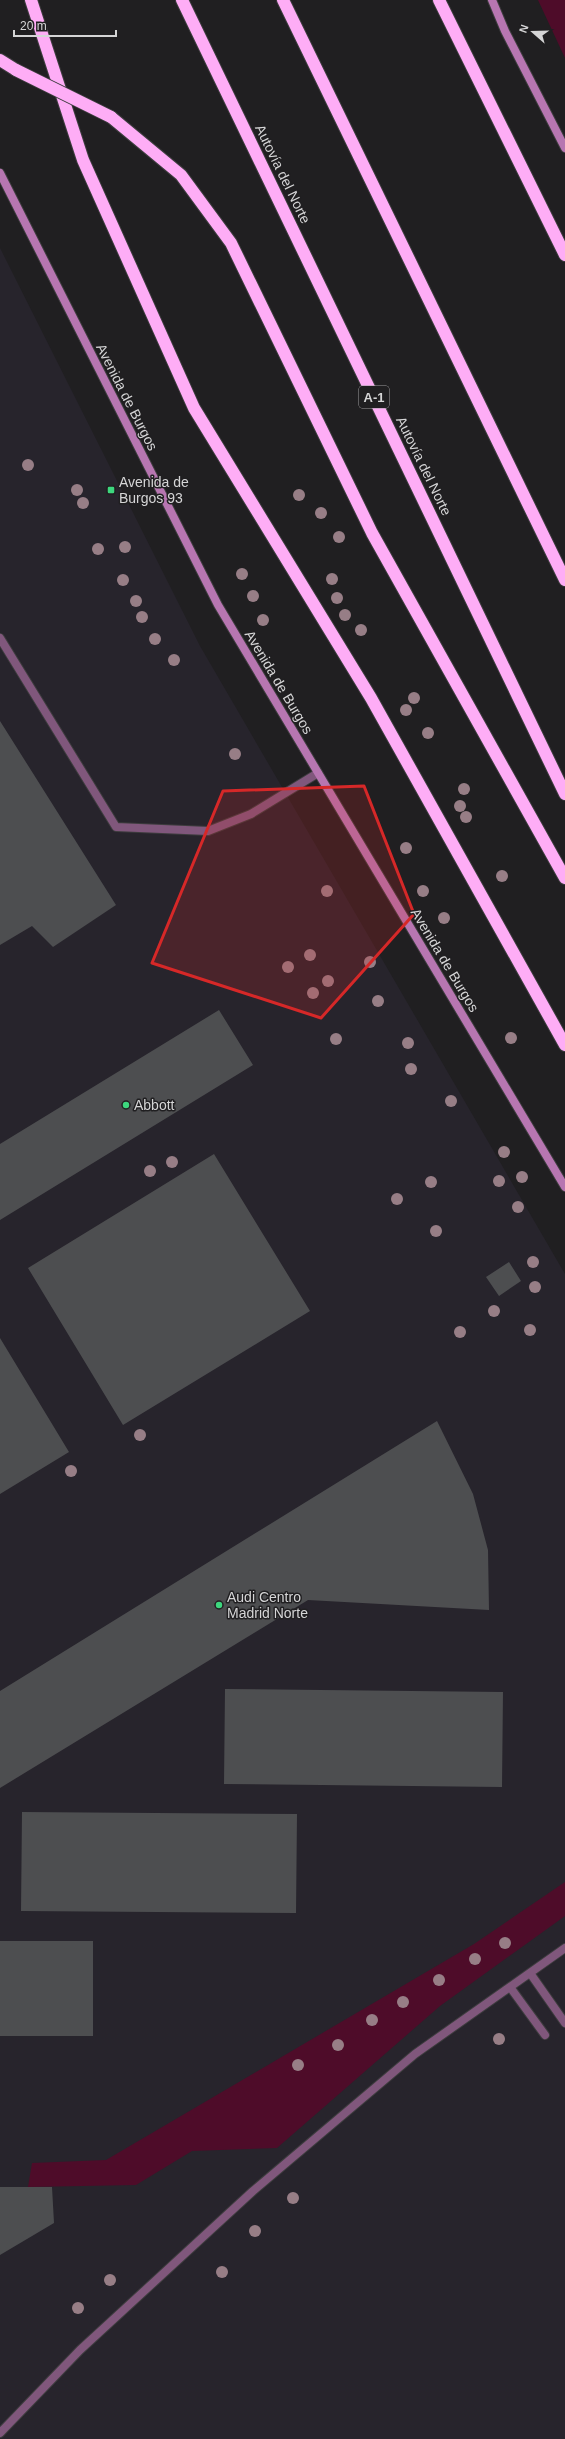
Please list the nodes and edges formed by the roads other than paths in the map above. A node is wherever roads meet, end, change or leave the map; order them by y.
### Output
1 (31, 0) edge
2 (182, 0) edge
3 (284, 0) edge
4 (439, 0) edge
5 (492, 0) edge
6 (0, 60) edge
7 (565, 148) edge
8 (0, 173) edge
9 (565, 255) edge
10 (565, 580) edge
11 (0, 638) edge
12 (318, 773) junction
13 (565, 794) edge
14 (565, 878) edge
15 (565, 1045) edge
16 (565, 1187) edge
17 (565, 1948) edge
18 (530, 1972) junction
19 (510, 1987) junction
20 (565, 2023) edge
21 (545, 2035) dead end
22 (0, 2433) edge

1 - 15 highway
2 - 13 highway, Autovía del Norte / A-1
3 - 10 highway
4 - 9 highway
5 - 7 street
6 - 14 highway, bridge
8 - 12 street, Avenida de Burgos
11 - 12 lane
12 - 16 street, Avenida de Burgos
17 - 18 lane
18 - 19 lane
18 - 20 lane
19 - 21 lane
19 - 22 lane

